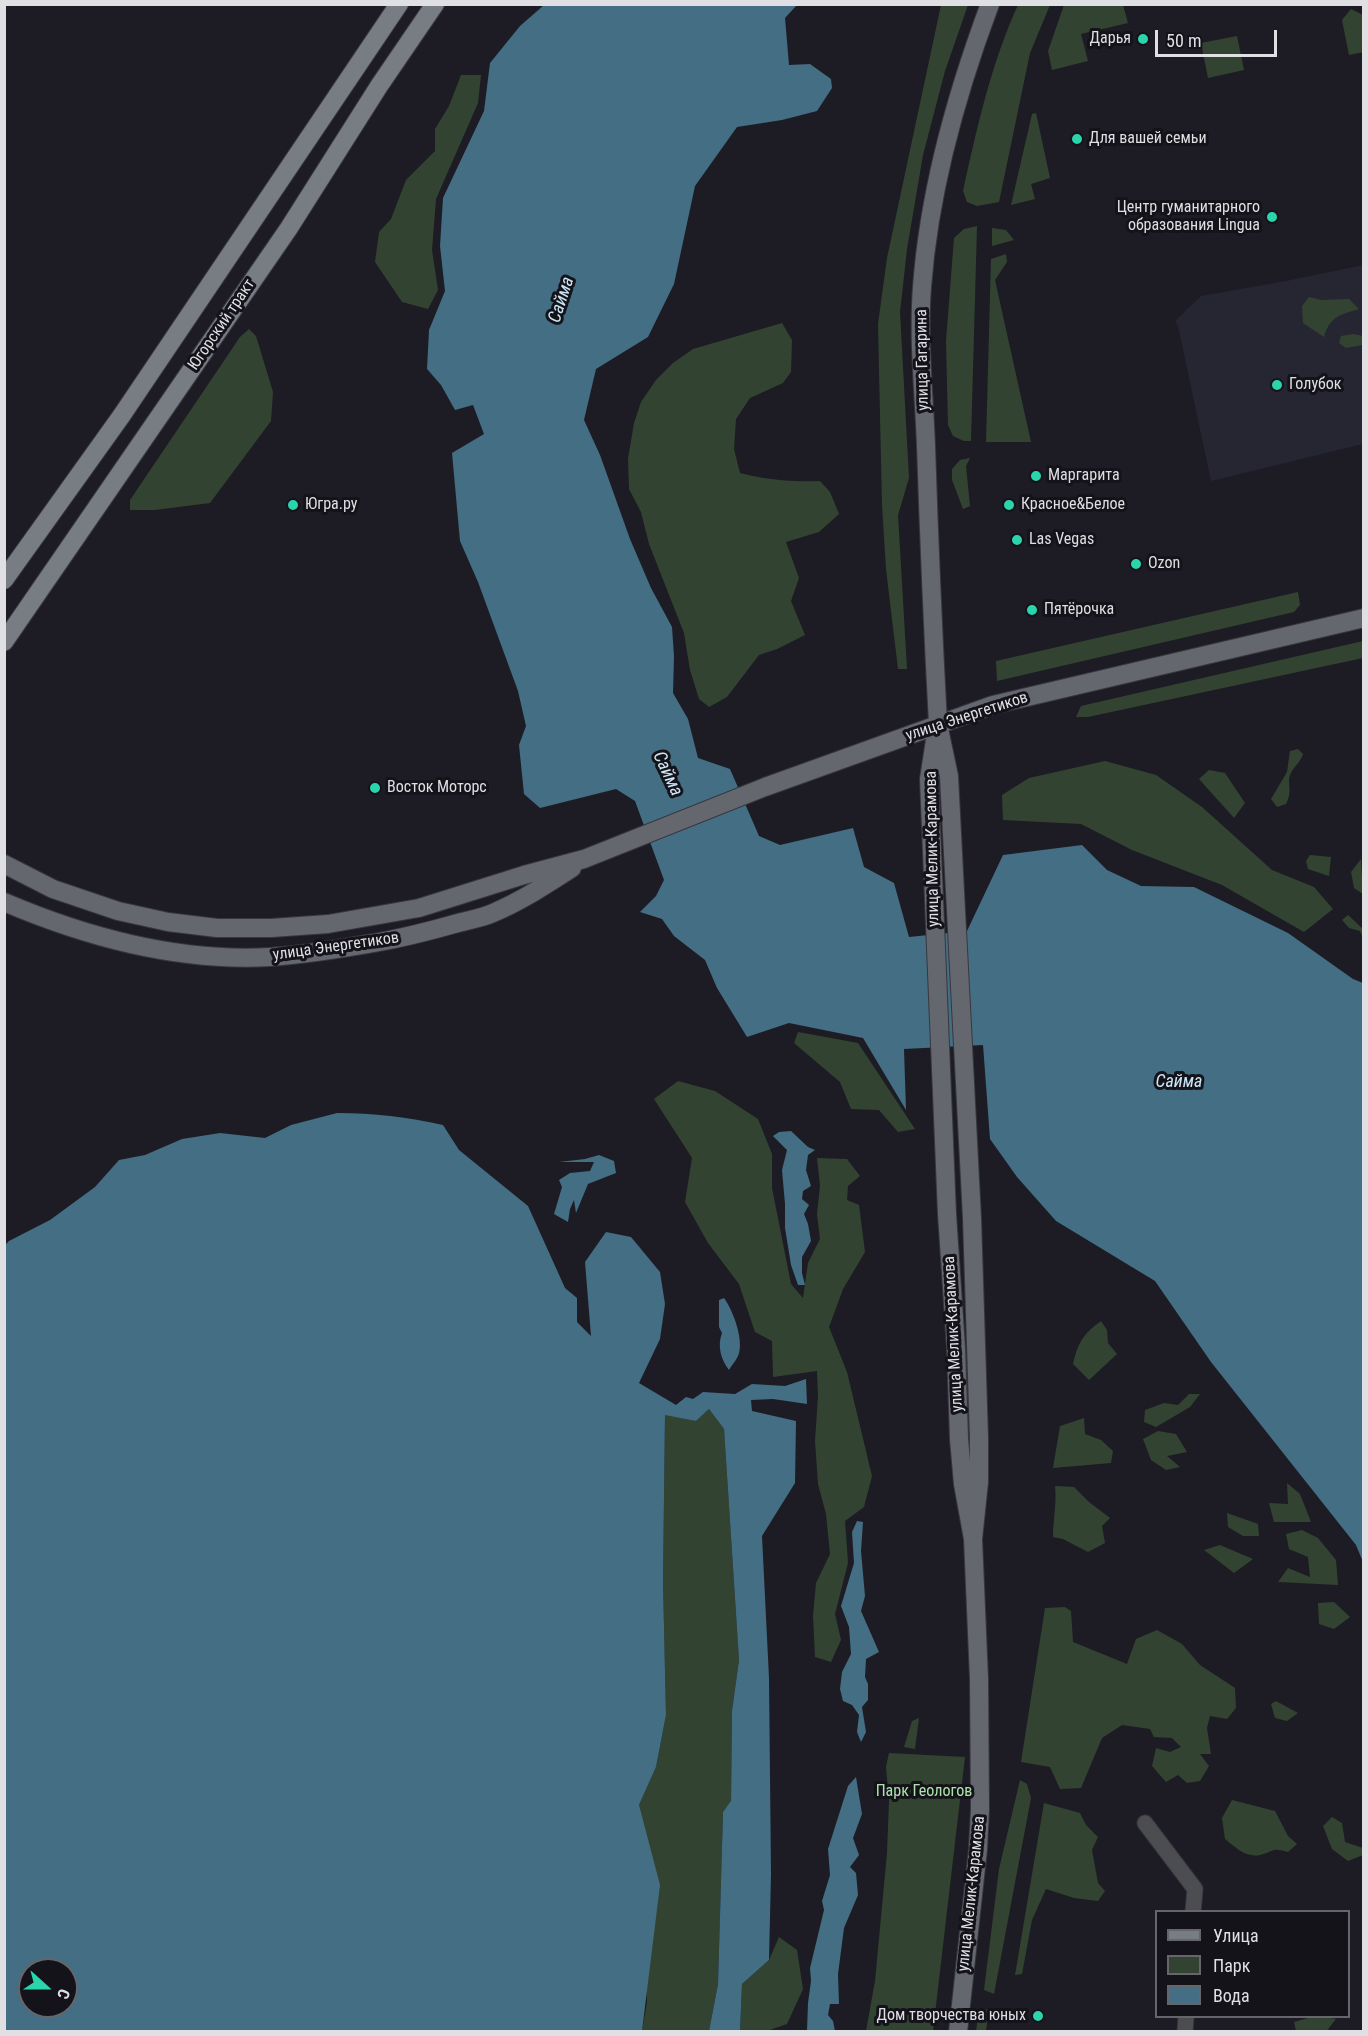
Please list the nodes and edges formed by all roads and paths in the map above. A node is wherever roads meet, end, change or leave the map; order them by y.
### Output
1 (399, 4) edge
2 (435, 4) edge
3 (990, 4) edge
4 (4, 580) edge
5 (1364, 618) edge
6 (4, 642) edge
7 (938, 724) junction
8 (593, 856) junction
9 (4, 864) edge
10 (4, 902) edge
11 (973, 1539) junction
12 (1145, 1823) dead end
13 (1193, 1910) edge
14 (958, 2031) edge

1 - 4 main road, Югорский тракт
2 - 6 main road, Югорский тракт
3 - 7 main road, улица Гагарина
5 - 7 main road, улица Энергетиков
7 - 8 main road, улица Энергетиков
7 - 11 main road, улица Мелик-Карамова
7 - 11 main road, улица Мелик-Карамова
8 - 9 main road, улица Энергетиков
8 - 10 main road, улица Энергетиков
11 - 14 main road, улица Мелик-Карамова
12 - 13 street

